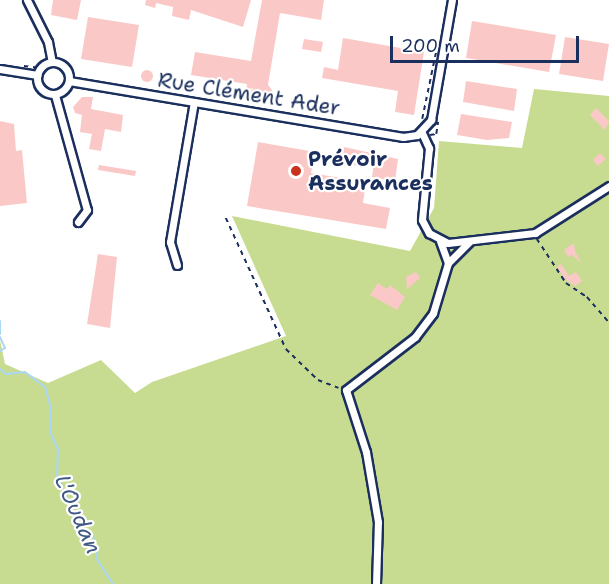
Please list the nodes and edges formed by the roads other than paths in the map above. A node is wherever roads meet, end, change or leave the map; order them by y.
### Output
1 (27, 0) edge
2 (452, 0) edge
3 (52, 62) junction
4 (0, 69) edge
5 (38, 75) junction
6 (69, 81) junction
7 (55, 94) junction
8 (194, 102) junction
9 (423, 132) junction
10 (609, 186) edge
11 (78, 222) dead end
12 (439, 240) junction
13 (470, 242) junction
14 (448, 263) junction
15 (177, 265) dead end
16 (376, 584) edge

1 - 3 street
2 - 9 street
3 - 5 street
3 - 6 street
4 - 5 street
5 - 7 street
6 - 7 street
6 - 8 street, Rue Clément Ader
7 - 11 street
8 - 9 street, Rue Clément Ader
8 - 15 street
9 - 12 street
10 - 13 street
12 - 13 street
12 - 14 street
13 - 14 street
14 - 16 street

